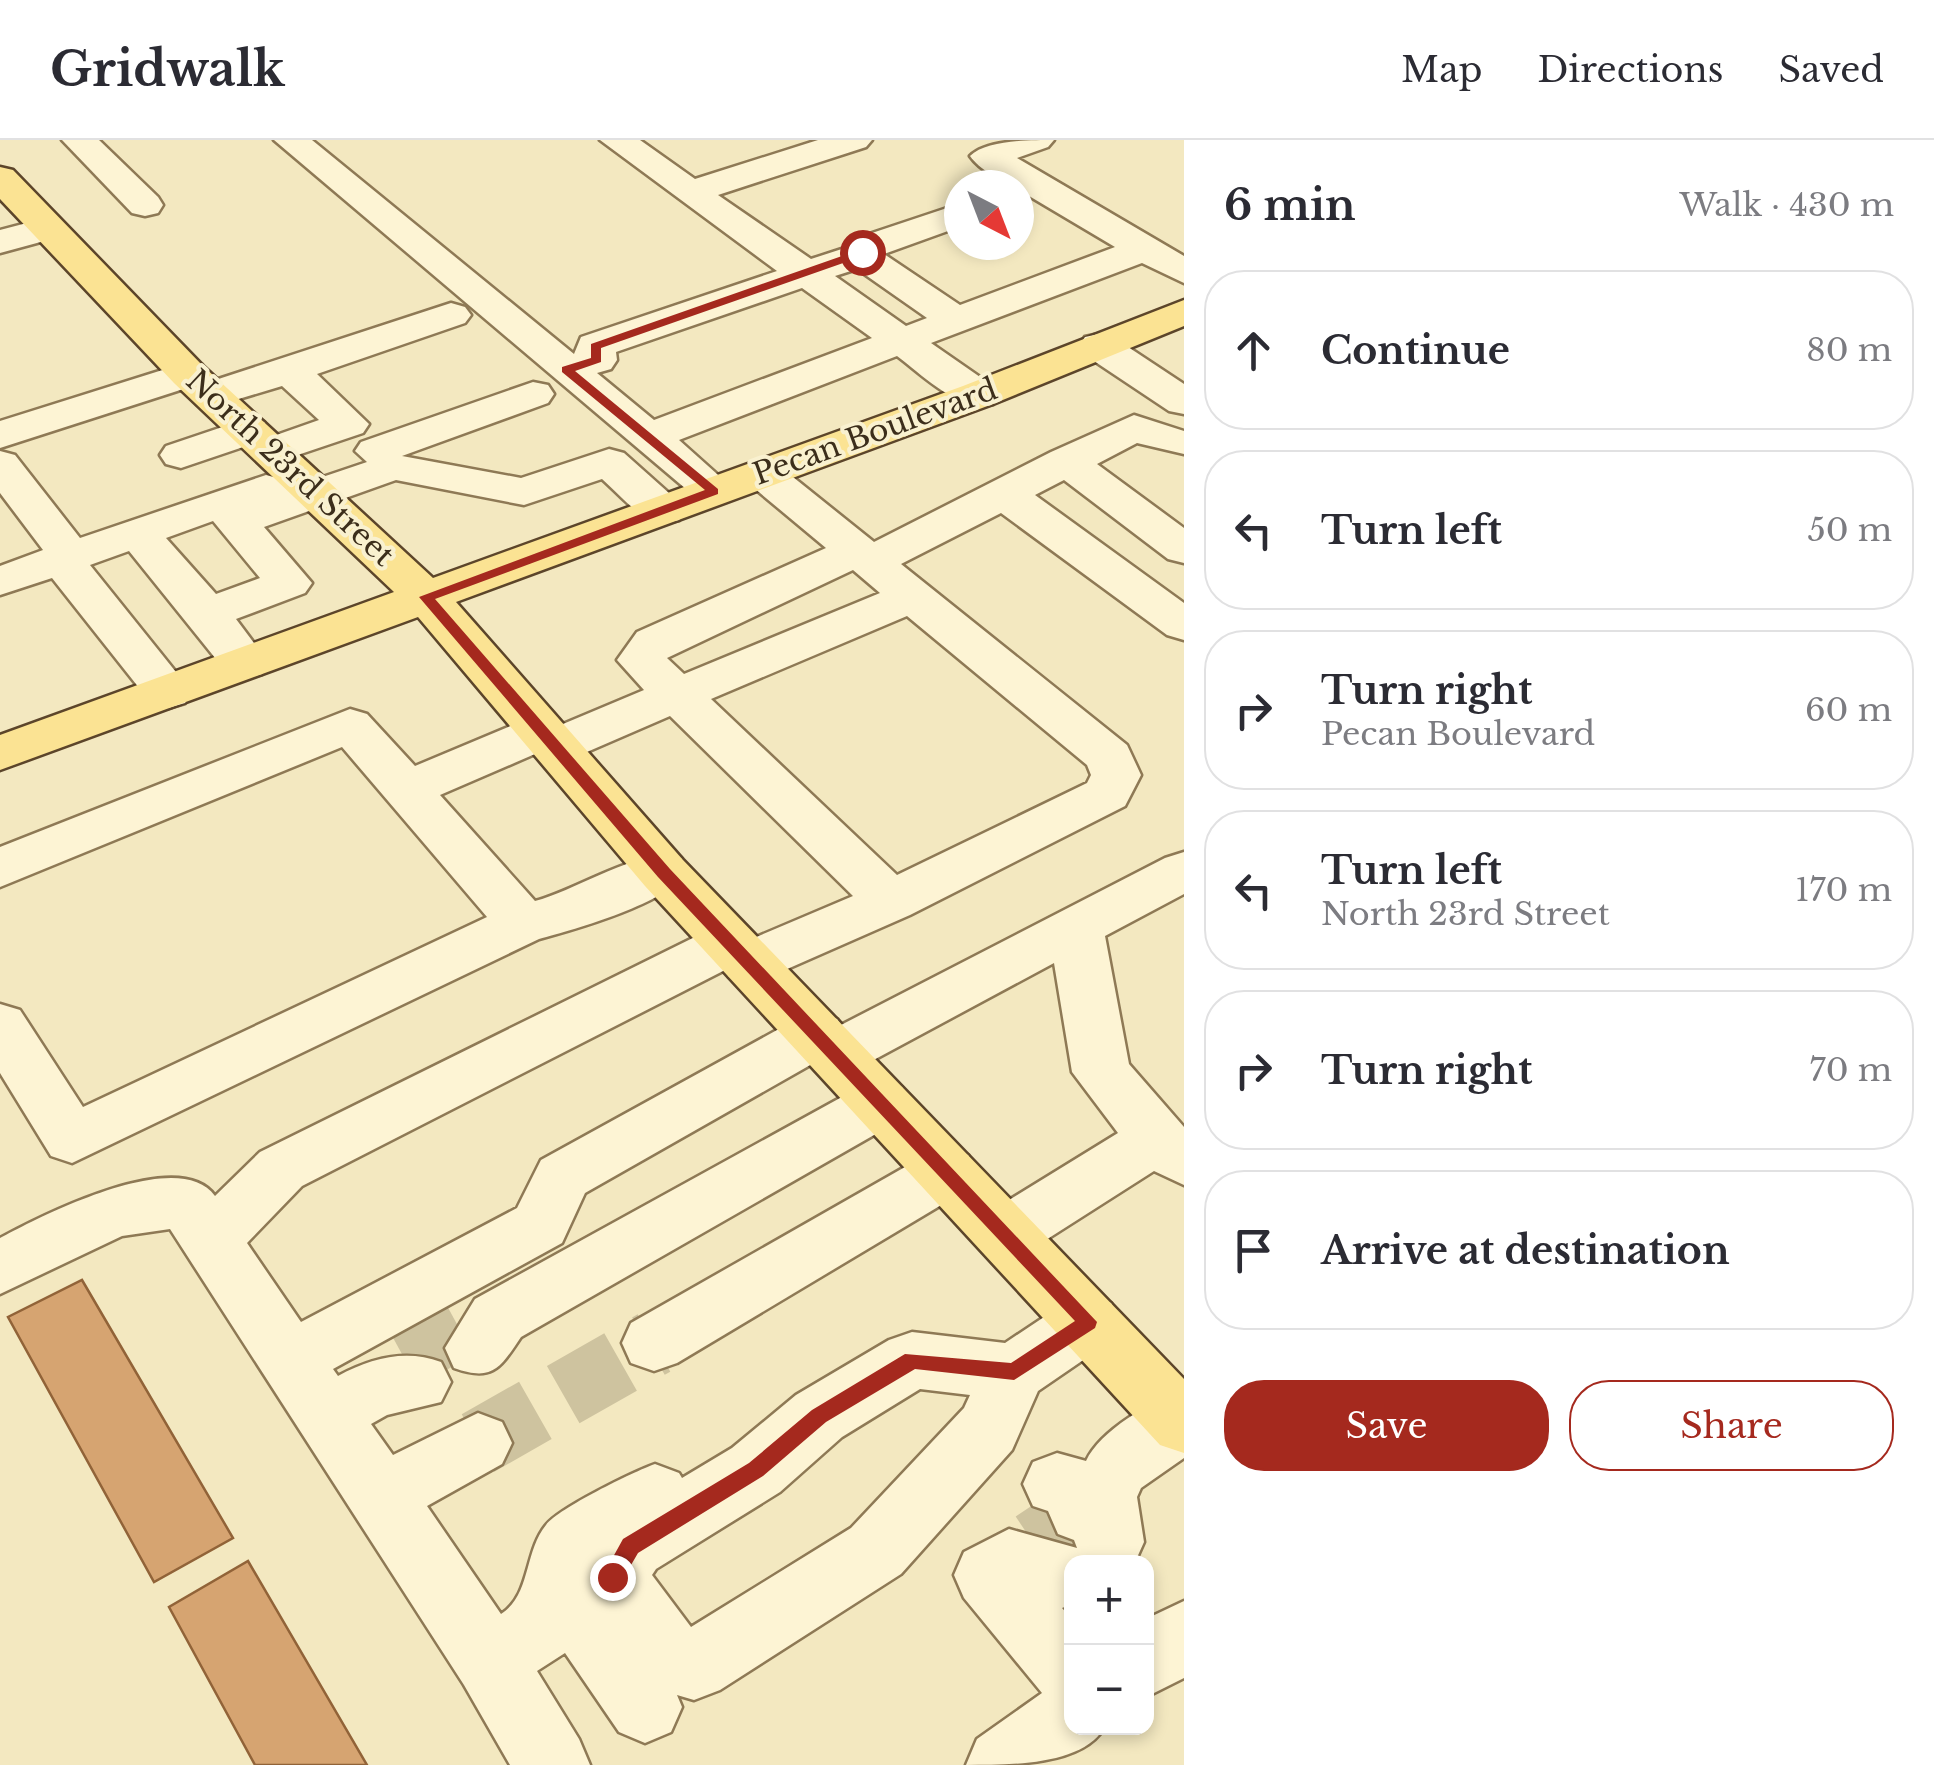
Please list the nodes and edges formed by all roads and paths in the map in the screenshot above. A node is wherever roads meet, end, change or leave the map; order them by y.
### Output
1 (79, 140) edge
2 (292, 140) edge
3 (616, 140) edge
4 (854, 140) edge
5 (1036, 140) edge
6 (974, 148) edge
7 (1003, 170) edge
8 (0, 178) edge
9 (690, 192) junction
10 (1034, 193) edge
11 (145, 206) dead end
12 (944, 221) edge
13 (46, 229) junction
14 (0, 242) edge
15 (1144, 248) junction
16 (861, 256) junction
17 (1184, 272) edge
18 (807, 274) junction
19 (1184, 312) edge
20 (452, 315) dead end
21 (956, 320) junction
22 (902, 341) junction
23 (1099, 346) junction
24 (580, 358) junction
25 (288, 370) junction
26 (200, 385) junction
27 (533, 394) dead end
28 (978, 395) junction
29 (1184, 402) edge
30 (690, 421) junction
31 (0, 435) edge
32 (648, 436) junction
33 (1178, 444) dead end
34 (372, 448) junction
35 (181, 455) dead end
36 (1066, 460) junction
37 (284, 463) junction
38 (0, 464) edge
39 (763, 474) junction
40 (714, 492) junction
41 (1003, 493) junction
42 (663, 511) junction
43 (226, 514) junction
44 (138, 533) junction
45 (1184, 549) edge
46 (865, 556) junction
47 (66, 558) junction
48 (2, 568) edge
49 (914, 596) junction
50 (426, 597) junction
51 (207, 613) junction
52 (1184, 624) edge
53 (245, 663) junction
54 (168, 692) junction
55 (678, 696) junction
56 (549, 739) junction
57 (4, 744) edge
58 (406, 789) junction
59 (0, 868) edge
60 (662, 871) junction
61 (1184, 871) edge
62 (904, 894) junction
63 (523, 923) junction
64 (1076, 928) junction
65 (740, 953) junction
66 (0, 1024) edge
67 (826, 1044) junction
68 (881, 1102) junction
69 (1170, 1150) edge
70 (947, 1172) junction
71 (1006, 1234) junction
72 (212, 1240) junction
73 (0, 1268) edge
74 (1088, 1322) junction
75 (478, 1331) tunnel mouth
76 (654, 1343) tunnel mouth
77 (290, 1360) junction
78 (1014, 1372) junction
79 (819, 1416) junction
80 (1183, 1423) edge
81 (478, 1443) tunnel mouth
82 (381, 1497) junction
83 (558, 1583) junction
84 (1184, 1635) edge
85 (1154, 1656) edge
86 (490, 1660) junction
87 (1064, 1664) edge
88 (645, 1706) dead end
89 (1064, 1722) edge
90 (552, 1765) edge
91 (1004, 1765) edge

1 - 11 street
2 - 24 street
3 - 9 street
4 - 9 street
5 - 6 street
6 - 7 street
8 - 13 main road, North 23rd Street
9 - 18 street
10 - 15 street
12 - 16 street
13 - 14 street
13 - 26 main road, North 23rd Street
15 - 17 street
15 - 21 street
16 - 18 street
16 - 21 street
18 - 22 street
18 - 24 street
19 - 23 main road, Pecan Boulevard
20 - 25 street
21 - 22 street
22 - 28 street
22 - 30 street
23 - 28 main road, Pecan Boulevard
23 - 29 street
24 - 30 street
24 - 32 street
25 - 26 street
25 - 34 street
26 - 31 street
26 - 37 main road, North 23rd Street
27 - 34 street
28 - 39 main road, Pecan Boulevard
30 - 32 street
32 - 40 street
33 - 36 street
34 - 37 street
34 - 37 street
34 - 42 street
35 - 37 street
36 - 41 street
36 - 45 street
37 - 43 street
37 - 50 main road, North 23rd Street
38 - 47 street
39 - 40 main road, Pecan Boulevard
39 - 46 street
40 - 42 main road, Pecan Boulevard
41 - 46 street
41 - 52 street
42 - 50 main road, Pecan Boulevard
43 - 44 street
43 - 51 street
44 - 47 street
44 - 51 street
46 - 49 street
46 - 55 street
47 - 48 street
47 - 54 street
49 - 55 street
49 - 62 street
50 - 53 main road, Pecan Boulevard
50 - 56 main road, North 23rd Street
51 - 53 street
53 - 54 main road, Pecan Boulevard
54 - 57 main road, Pecan Boulevard
55 - 56 street
55 - 62 street
56 - 58 street
56 - 60 main road, North 23rd Street
58 - 59 street
58 - 63 street
60 - 63 street
60 - 65 main road, North 23rd Street
61 - 64 street
62 - 65 street
63 - 66 street
64 - 67 street
64 - 69 street
65 - 67 main road, North 23rd Street
65 - 72 street
67 - 68 main road, North 23rd Street
67 - 77 street
68 - 70 main road, North 23rd Street
68 - 75 street
69 - 71 street
70 - 71 main road, North 23rd Street
70 - 76 street
71 - 74 main road, North 23rd Street
72 - 73 street
72 - 77 street
74 - 78 street
74 - 80 main road, North 23rd Street
77 - 82 street
78 - 79 street
78 - 79 street
79 - 83 street
80 - 87 street
81 - 82 street
82 - 86 street
83 - 86 street
83 - 88 street
84 - 85 street
86 - 90 street
89 - 91 street

